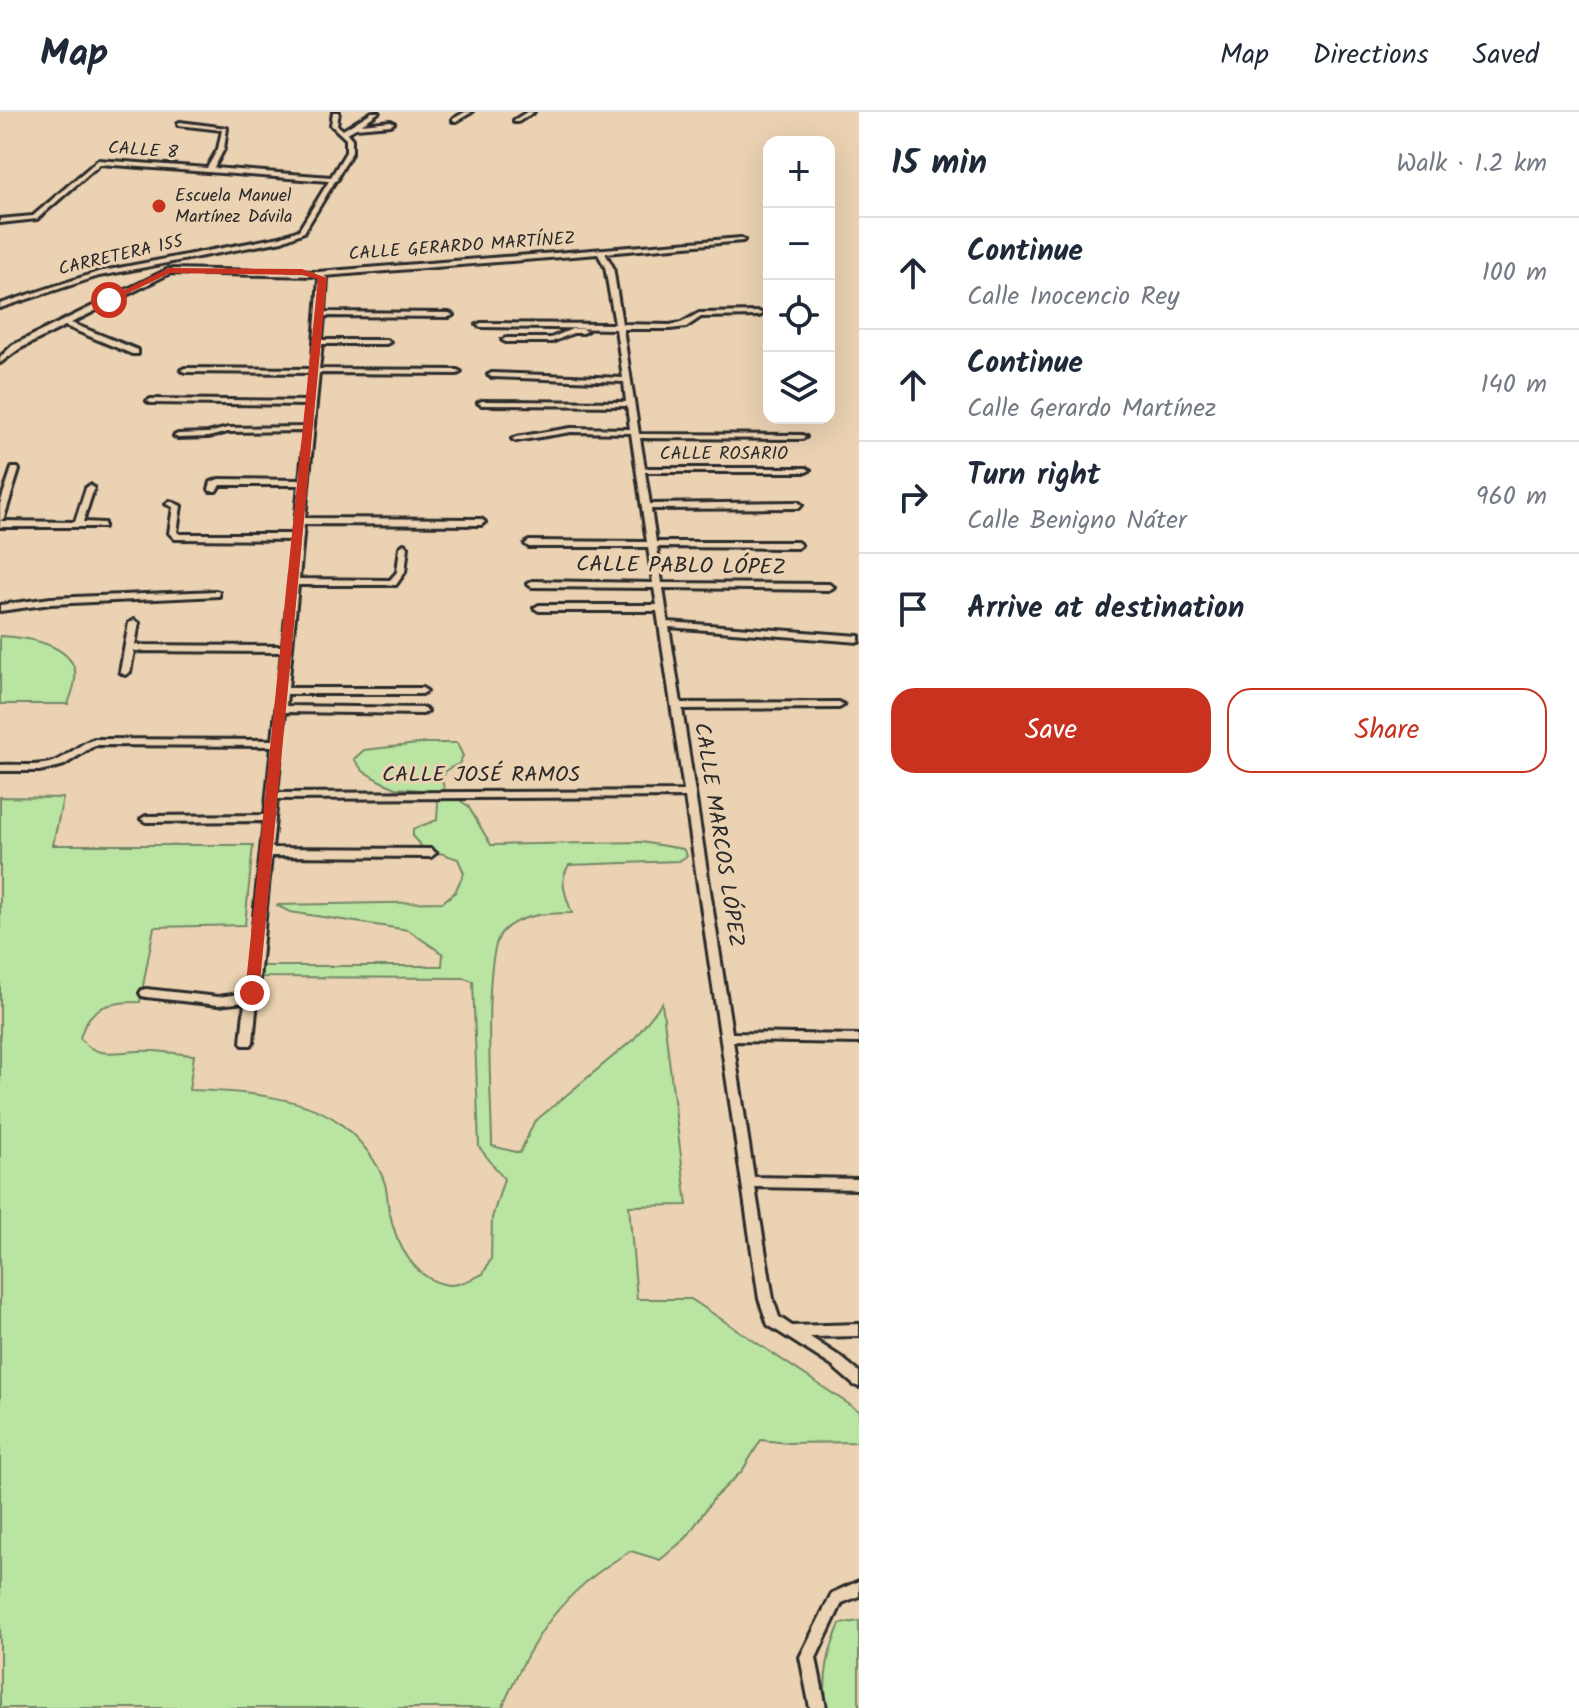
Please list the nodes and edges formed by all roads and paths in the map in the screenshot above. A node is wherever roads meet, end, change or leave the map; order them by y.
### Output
1 (336, 112) edge
2 (376, 112) edge
3 (469, 112) edge
4 (528, 112) edge
5 (455, 120) dead end
6 (516, 121) dead end
7 (391, 123) dead end
8 (180, 124) dead end
9 (356, 126) junction
10 (343, 133) junction
11 (210, 169) junction
12 (335, 179) junction
13 (0, 221) edge
14 (741, 240) dead end
15 (601, 252) junction
16 (191, 256) junction
17 (186, 270) junction
18 (318, 274) junction
19 (0, 306) edge
20 (321, 314) junction
21 (759, 314) dead end
22 (449, 315) dead end
23 (65, 323) junction
24 (481, 325) dead end
25 (619, 328) junction
26 (506, 340) dead end
27 (318, 342) junction
28 (386, 342) dead end
29 (135, 352) dead end
30 (0, 361) edge
31 (185, 370) dead end
32 (315, 371) junction
33 (457, 372) dead end
34 (492, 375) dead end
35 (627, 380) junction
36 (151, 401) dead end
37 (312, 403) junction
38 (482, 403) dead end
39 (631, 404) junction
40 (310, 429) junction
41 (635, 434) junction
42 (178, 436) dead end
43 (802, 437) dead end
44 (516, 439) dead end
45 (15, 470) dead end
46 (641, 470) junction
47 (806, 470) dead end
48 (304, 483) junction
49 (90, 488) dead end
50 (213, 489) dead end
51 (170, 504) dead end
52 (798, 505) dead end
53 (646, 507) junction
54 (0, 518) edge
55 (300, 521) junction
56 (481, 522) dead end
57 (0, 524) edge
58 (78, 525) junction
59 (101, 525) dead end
60 (298, 537) junction
61 (529, 544) dead end
62 (652, 545) junction
63 (797, 545) dead end
64 (404, 547) dead end
65 (293, 582) junction
66 (658, 583) junction
67 (532, 584) dead end
68 (829, 587) dead end
69 (216, 594) dead end
70 (0, 608) edge
71 (539, 608) dead end
72 (662, 608) junction
73 (134, 623) dead end
74 (664, 624) junction
75 (859, 639) edge
76 (130, 648) junction
77 (287, 649) junction
78 (125, 672) dead end
79 (282, 691) junction
80 (422, 691) dead end
81 (839, 705) dead end
82 (676, 706) junction
83 (280, 709) junction
84 (423, 711) dead end
85 (277, 743) junction
86 (0, 768) edge
87 (690, 794) junction
88 (273, 796) junction
89 (270, 818) junction
90 (146, 819) dead end
91 (266, 852) junction
92 (431, 853) dead end
93 (146, 993) dead end
94 (252, 997) junction
95 (726, 1037) junction
96 (859, 1039) edge
97 (247, 1042) dead end
98 (748, 1182) junction
99 (859, 1184) edge
100 (859, 1330) edge
101 (788, 1332) junction
102 (859, 1381) edge
103 (859, 1588) edge
104 (818, 1708) edge

1 - 10 street, CARRETERA 155
2 - 9 street
3 - 5 street
4 - 6 street
7 - 9 street
8 - 11 street
9 - 10 street
10 - 12 street, CARRETERA 155
11 - 12 street, CALLE 8
11 - 13 street, CALLE 8
12 - 16 street, CARRETERA 155
14 - 15 street, CALLE GERARDO MARTÍNEZ
15 - 18 street, CALLE GERARDO MARTÍNEZ
15 - 25 street, CALLE MARCOS LÓPEZ
16 - 17 street
16 - 19 street, CARRETERA 155
17 - 18 street, CALLE GERARDO MARTÍNEZ
17 - 23 street, CALLE GERARDO MARTÍNEZ
18 - 20 street
20 - 22 street
20 - 27 street
21 - 25 street
23 - 29 street
23 - 30 street, CALLE GERARDO MARTÍNEZ
24 - 25 street
25 - 26 street
25 - 35 street, CALLE MARCOS LÓPEZ
27 - 28 street
27 - 32 street
31 - 32 street
32 - 33 street
32 - 37 street
34 - 35 street
35 - 39 street, CALLE MARCOS LÓPEZ
36 - 37 street
37 - 40 street
38 - 39 street
39 - 41 street, CALLE MARCOS LÓPEZ
40 - 42 street
40 - 48 street
41 - 43 street
41 - 44 street
41 - 46 street, CALLE MARCOS LÓPEZ
45 - 54 street
46 - 47 street, CALLE ROSARIO
46 - 53 street, CALLE MARCOS LÓPEZ
48 - 50 street
48 - 55 street
49 - 58 street
51 - 60 street
52 - 53 street
53 - 62 street, CALLE MARCOS LÓPEZ
55 - 56 street
55 - 60 street
57 - 58 street
58 - 59 street
60 - 65 street
61 - 62 street
62 - 63 street
62 - 66 street, CALLE MARCOS LÓPEZ
64 - 65 street
65 - 77 street
66 - 67 street, CALLE PABLO LÓPEZ
66 - 68 street, CALLE PABLO LÓPEZ
66 - 72 street, CALLE MARCOS LÓPEZ
69 - 70 street
71 - 72 street
72 - 74 street, CALLE MARCOS LÓPEZ
73 - 76 street
74 - 75 street
74 - 82 street, CALLE MARCOS LÓPEZ
76 - 77 street
76 - 78 street
77 - 79 street
79 - 80 street
79 - 83 street
81 - 82 street
82 - 87 street, CALLE MARCOS LÓPEZ
83 - 84 street
83 - 85 street
85 - 86 street
85 - 88 street
87 - 88 street, CALLE JOSÉ RAMOS
87 - 95 street, CALLE MARCOS LÓPEZ
88 - 89 street
89 - 90 street
89 - 91 street
91 - 92 street
91 - 94 street
93 - 94 street
94 - 97 street
95 - 96 street
95 - 98 street, CALLE MARCOS LÓPEZ
98 - 99 street
98 - 101 street, CALLE MARCOS LÓPEZ
100 - 101 street
101 - 102 street, CALLE MARCOS LÓPEZ
103 - 104 street

